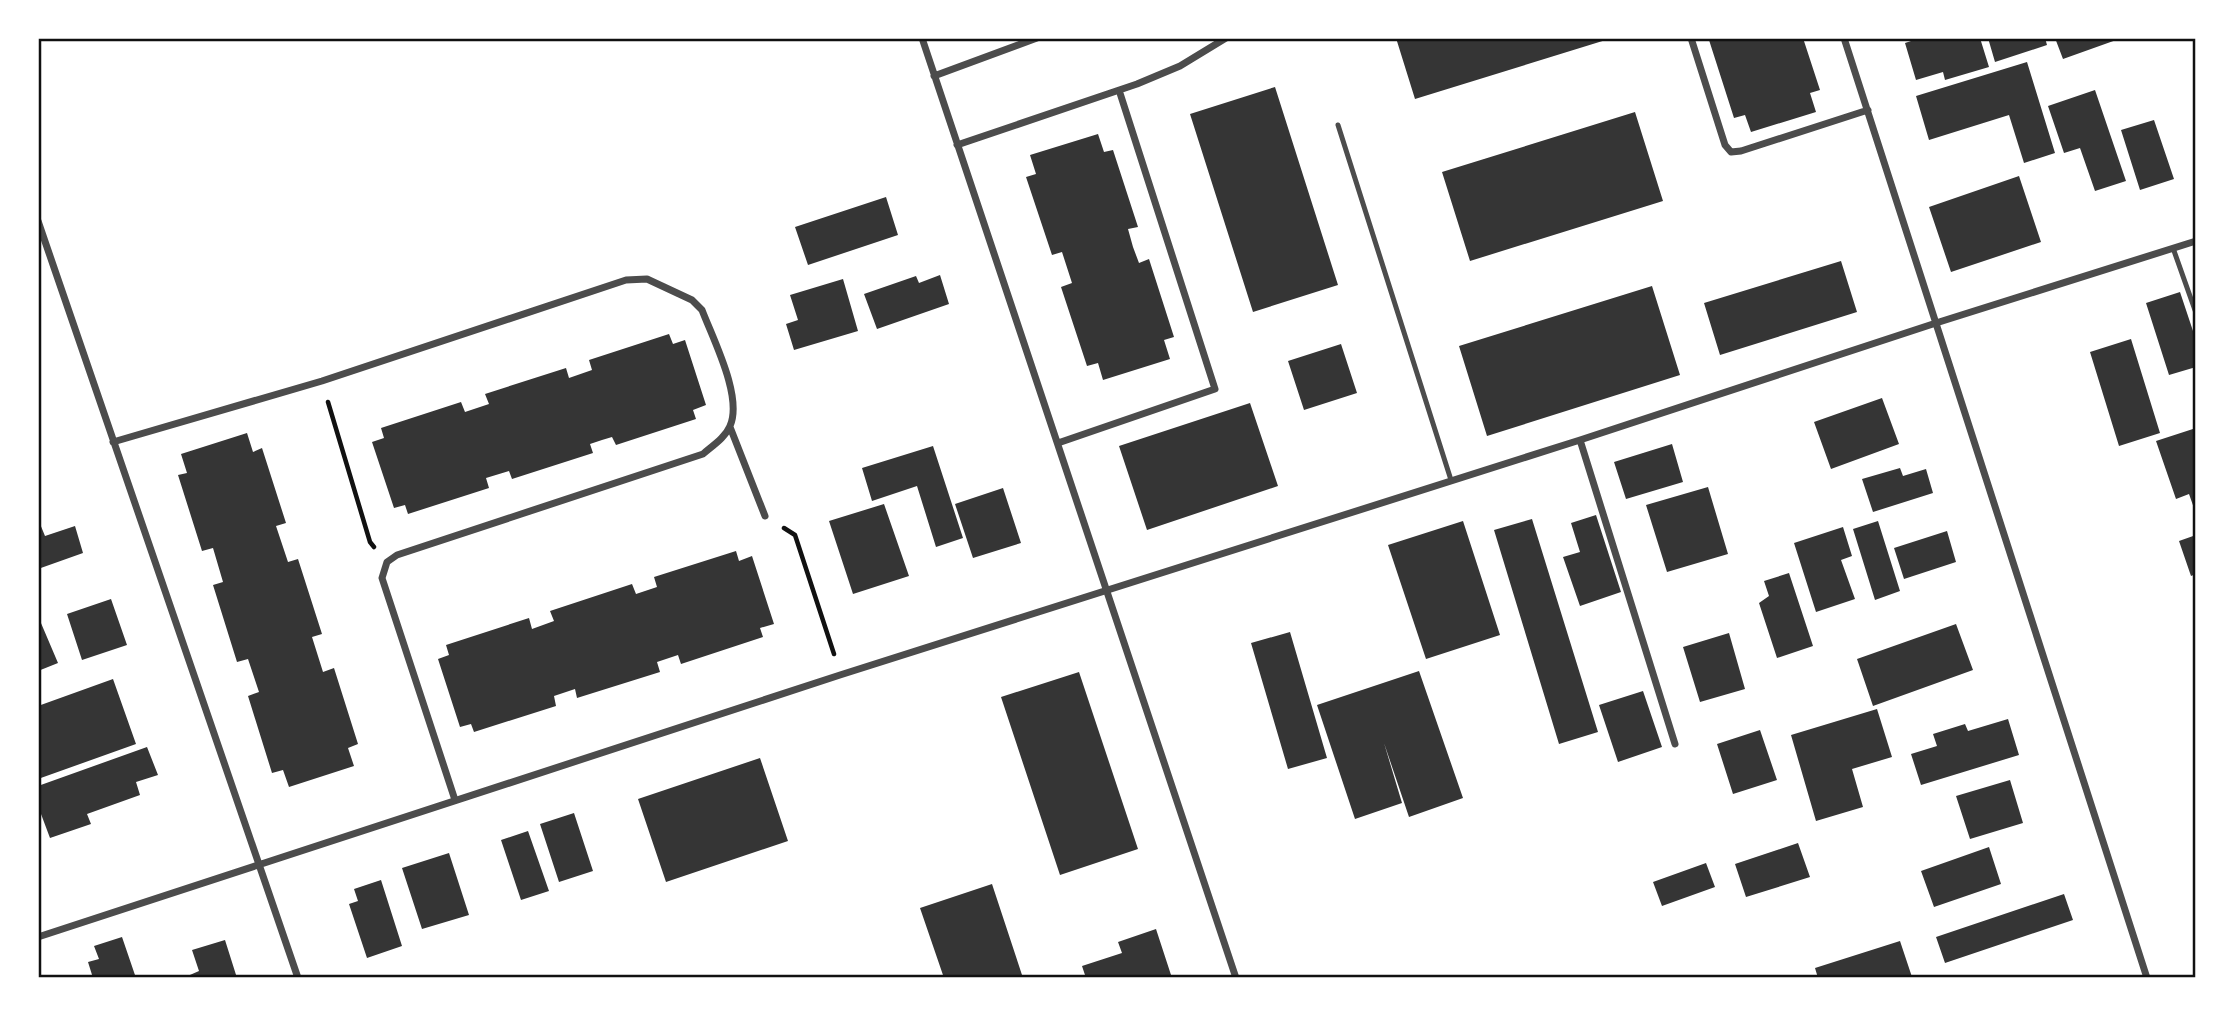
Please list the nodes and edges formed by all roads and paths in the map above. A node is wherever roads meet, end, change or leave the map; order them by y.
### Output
1 (922, 38) edge
2 (1037, 38) edge
3 (1226, 38) edge
4 (1691, 38) edge
5 (1844, 38) edge
6 (934, 76) junction
7 (1119, 90) junction
8 (1868, 110) junction
9 (1338, 125) dead end
10 (957, 145) junction
11 (38, 221) edge
12 (2196, 241) edge
13 (2173, 248) junction
14 (2196, 313) edge
15 (1936, 323) junction
16 (322, 381) junction
17 (730, 427) junction
18 (1580, 440) junction
19 (113, 442) junction
20 (1058, 443) junction
21 (1451, 480) junction
22 (765, 516) joint
23 (387, 562) junction
24 (1107, 589) junction
25 (841, 674) junction
26 (1675, 744) dead end
27 (455, 800) junction
28 (261, 864) junction
29 (38, 937) edge
30 (298, 978) edge
31 (1236, 978) edge
32 (2147, 978) edge

1 - 6 street
2 - 6 street
3 - 7 street
4 - 8 street
5 - 8 street
6 - 10 street
7 - 10 street
7 - 20 street
8 - 15 street
9 - 21 lane
10 - 20 street
11 - 19 street
12 - 13 street
13 - 14 lane
13 - 15 street
15 - 18 street
15 - 32 street
16 - 17 street
16 - 19 street
16 - 23 path
17 - 22 street
17 - 23 street
18 - 21 street
18 - 26 street
19 - 28 street
20 - 24 street
21 - 24 street
22 - 25 path
23 - 27 street
24 - 25 street
24 - 31 street
25 - 27 street
27 - 28 street
28 - 29 street
28 - 30 street

